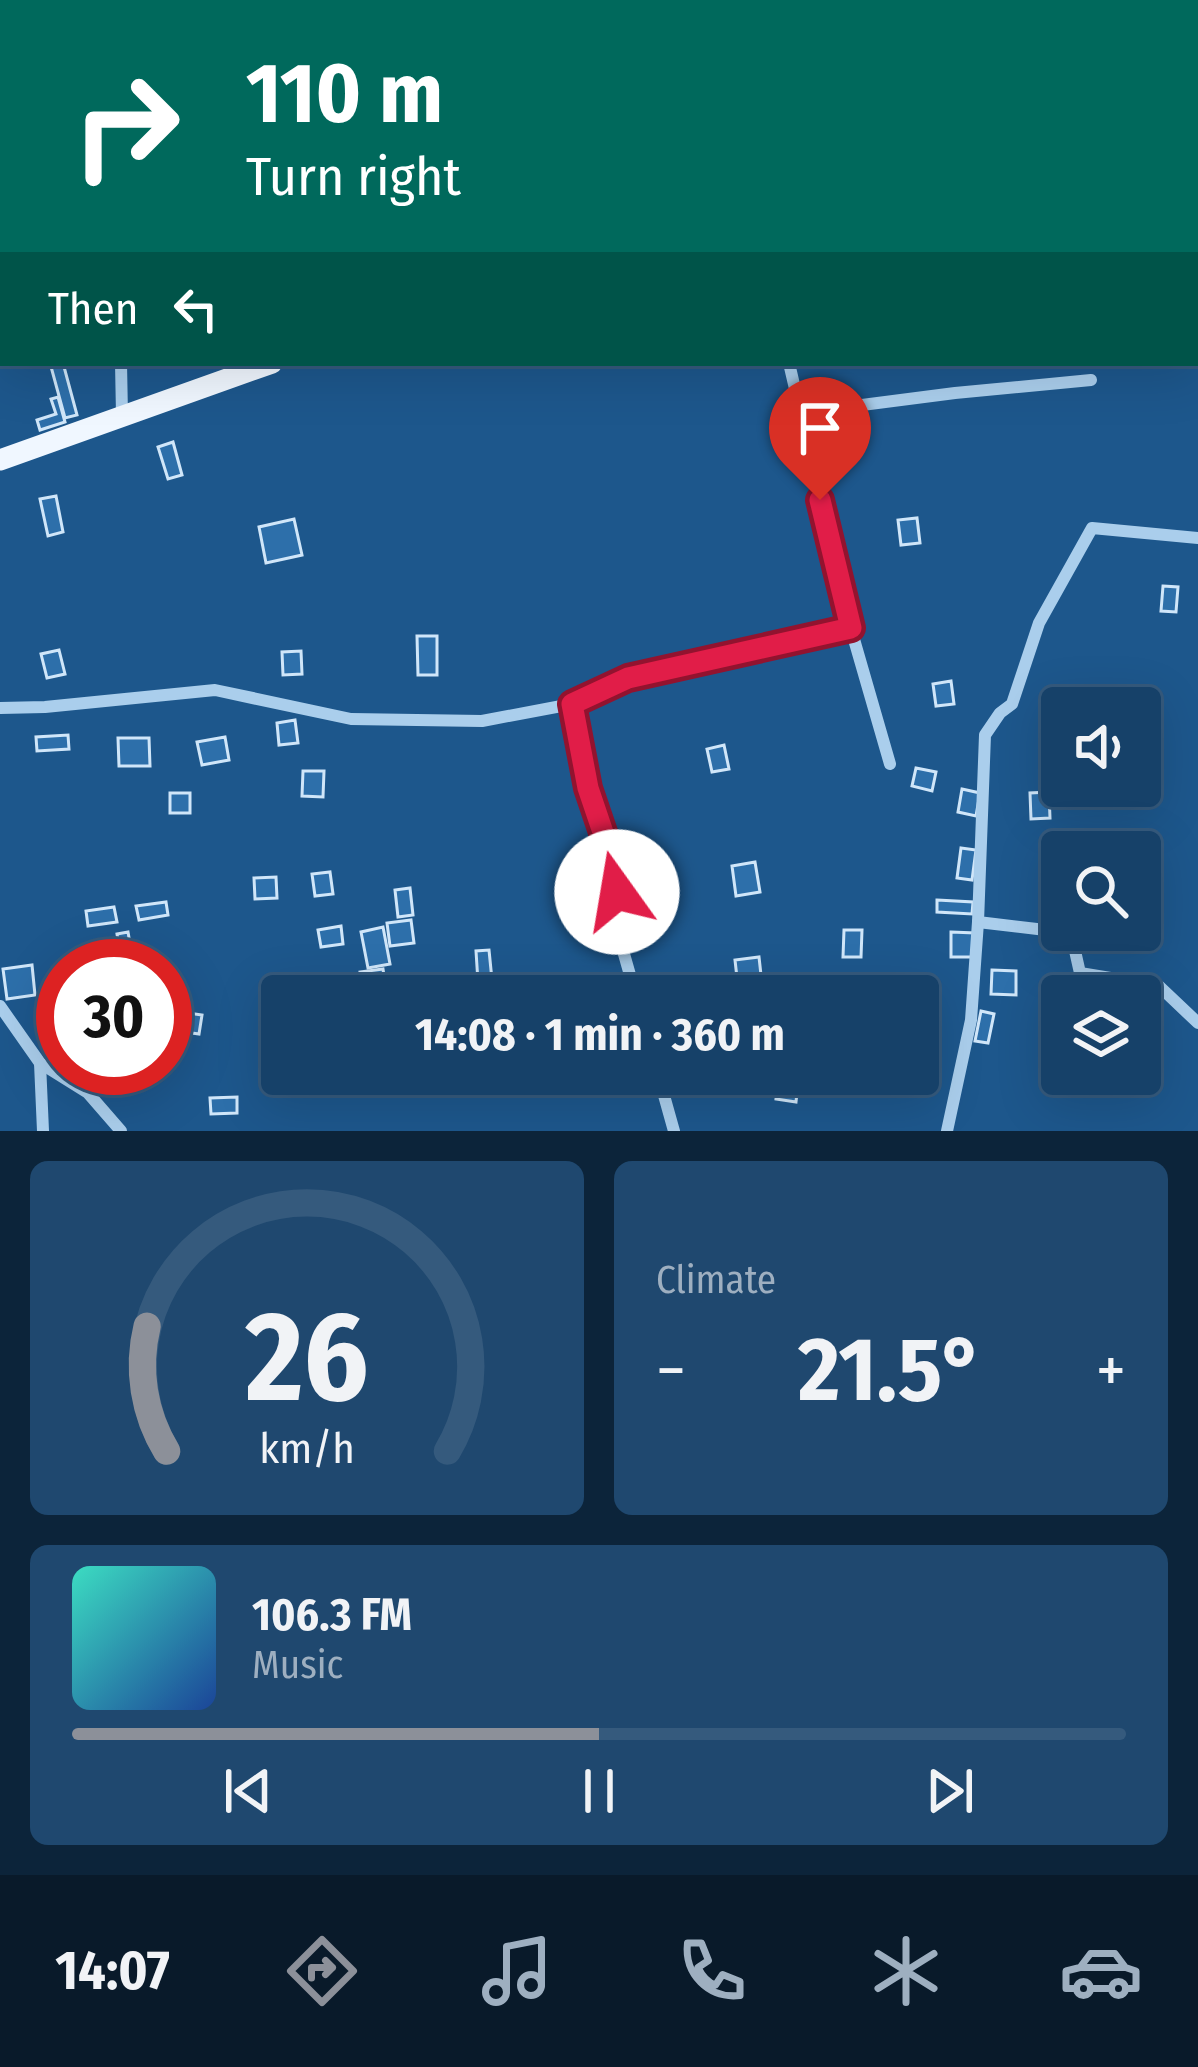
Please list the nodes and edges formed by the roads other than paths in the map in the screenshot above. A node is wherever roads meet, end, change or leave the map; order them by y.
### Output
1 (121, 366) edge
2 (263, 366) edge
3 (790, 366) edge
4 (1091, 380) dead end
5 (800, 413) junction
6 (122, 415) junction
7 (0, 460) edge
8 (1198, 538) edge
9 (851, 628) junction
10 (572, 704) junction
11 (0, 708) edge
12 (890, 764) dead end
13 (978, 922) junction
14 (630, 975) edge
15 (0, 1006) edge
16 (1198, 1023) edge
17 (36, 1057) edge
18 (41, 1095) edge
19 (90, 1095) edge
20 (664, 1095) edge
21 (43, 1131) edge
22 (121, 1131) edge
23 (674, 1131) edge
24 (946, 1131) edge

1 - 6 street
2 - 6 main road
3 - 5 street
4 - 5 street
5 - 9 street
6 - 7 main road
8 - 13 street
9 - 10 street
9 - 12 street
10 - 11 street
10 - 14 street
13 - 16 street
13 - 24 street
15 - 17 street
18 - 21 street
19 - 22 street
20 - 23 street

